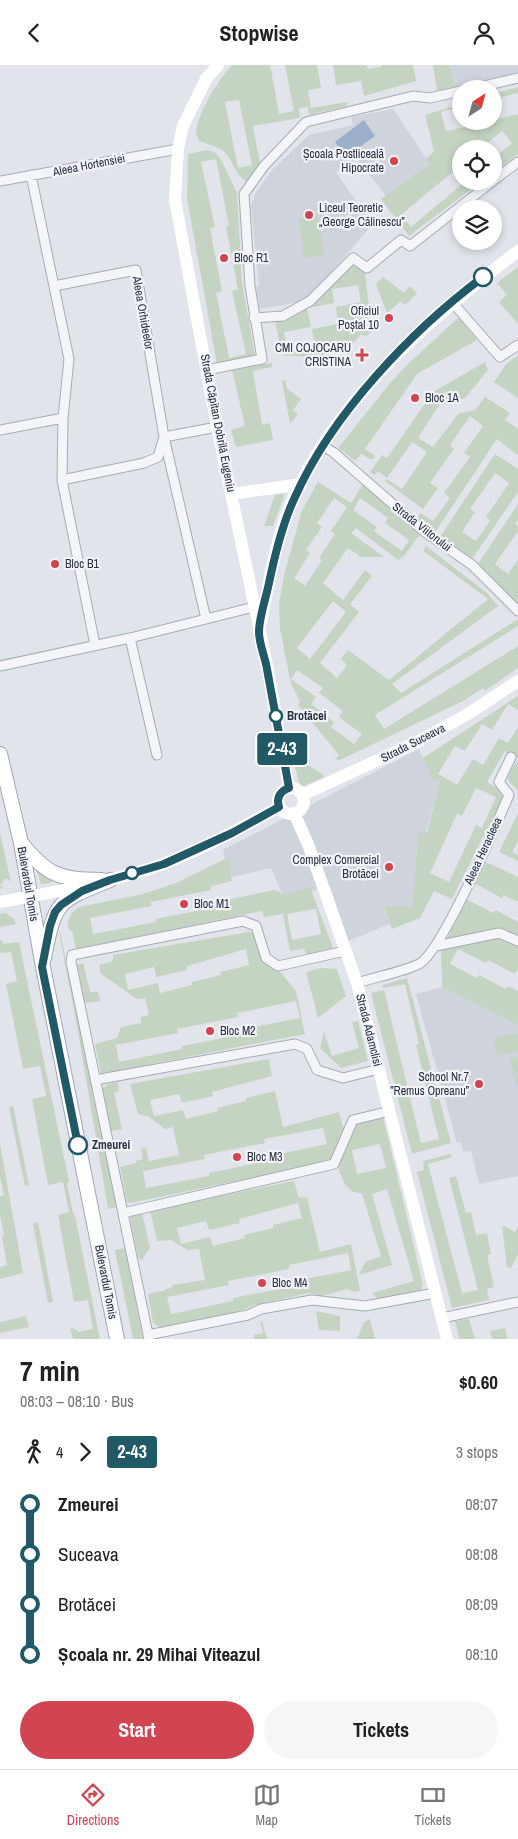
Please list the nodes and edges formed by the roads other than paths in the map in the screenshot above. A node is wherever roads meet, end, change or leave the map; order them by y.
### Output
1 (218, 65) edge
2 (518, 79) edge
3 (502, 82) edge
4 (452, 93) edge
5 (178, 149) junction
6 (518, 161) edge
7 (502, 174) edge
8 (32, 175) junction
9 (0, 181) edge
10 (482, 190) edge
11 (518, 251) edge
12 (54, 286) junction
13 (452, 302) junction
14 (254, 318) junction
15 (518, 345) edge
16 (207, 370) junction
17 (63, 418) junction
18 (217, 427) junction
19 (0, 430) edge
20 (164, 437) junction
21 (323, 446) junction
22 (62, 480) junction
23 (301, 484) junction
24 (232, 494) junction
25 (254, 607) junction
26 (518, 611) edge
27 (206, 619) junction
28 (259, 632) junction
29 (130, 638) junction
30 (95, 645) junction
31 (0, 666) edge
32 (518, 681) edge
33 (0, 754) edge
34 (157, 755) dead end
35 (511, 757) dead end
36 (289, 788) junction
37 (302, 795) junction
38 (279, 807) junction
39 (294, 813) junction
40 (21, 843) junction
41 (110, 880) junction
42 (30, 896) junction
43 (0, 902) edge
44 (518, 941) edge
45 (436, 946) junction
46 (345, 951) junction
47 (42, 967) junction
48 (357, 983) junction
49 (379, 1069) junction
50 (95, 1080) junction
51 (390, 1111) junction
52 (123, 1213) junction
53 (436, 1293) junction
54 (518, 1302) edge
55 (442, 1318) junction
56 (148, 1337) edge
57 (117, 1339) edge
58 (447, 1339) edge

1 - 5 street, Strada Căpitan Dobrilă Eugeniu
2 - 3 street
4 - 14 street
5 - 8 street, Aleea Hortensiei
5 - 16 street, Strada Căpitan Dobrilă Eugeniu
6 - 7 street
8 - 9 street, Aleea Hortensiei
8 - 12 street
10 - 14 street
11 - 13 street
12 - 17 street
12 - 20 street, Aleea Orhideelor
13 - 15 street
13 - 21 street
14 - 16 street
16 - 18 street, Strada Căpitan Dobrilă Eugeniu
17 - 19 street
17 - 22 street
18 - 20 street
18 - 24 street, Strada Căpitan Dobrilă Eugeniu
20 - 22 street
20 - 27 street, Aleea Orhideelor
21 - 23 street
21 - 26 street, Strada Viitorului
22 - 30 street
23 - 24 street
23 - 28 street
24 - 25 street, Strada Căpitan Dobrilă Eugeniu
25 - 27 street
25 - 28 street, Strada Căpitan Dobrilă Eugeniu
27 - 29 street
28 - 36 street, Strada Căpitan Dobrilă Eugeniu
29 - 30 street
29 - 34 street
30 - 31 street
32 - 37 street, Strada Suceava
33 - 40 main road, Bulevardul Tomis
35 - 45 street, Aleea Heracleea
36 - 37 street
36 - 38 street
37 - 39 street
38 - 39 street
38 - 41 street
39 - 46 street, Strada Adamclisi
40 - 41 main road
40 - 42 main road, Bulevardul Tomis
41 - 42 street
41 - 47 main road
42 - 43 street
42 - 47 main road, Bulevardul Tomis
44 - 45 street
45 - 48 street, Aleea Heracleea
46 - 48 street, Strada Adamclisi
46 - 50 street
47 - 57 main road, Bulevardul Tomis
48 - 49 street, Strada Adamclisi
49 - 50 street
49 - 51 street, Strada Adamclisi
50 - 52 street
51 - 52 street
51 - 53 street, Strada Adamclisi
52 - 56 street
53 - 55 street, Strada Adamclisi
53 - 56 street
54 - 55 street
55 - 58 street, Strada Adamclisi

